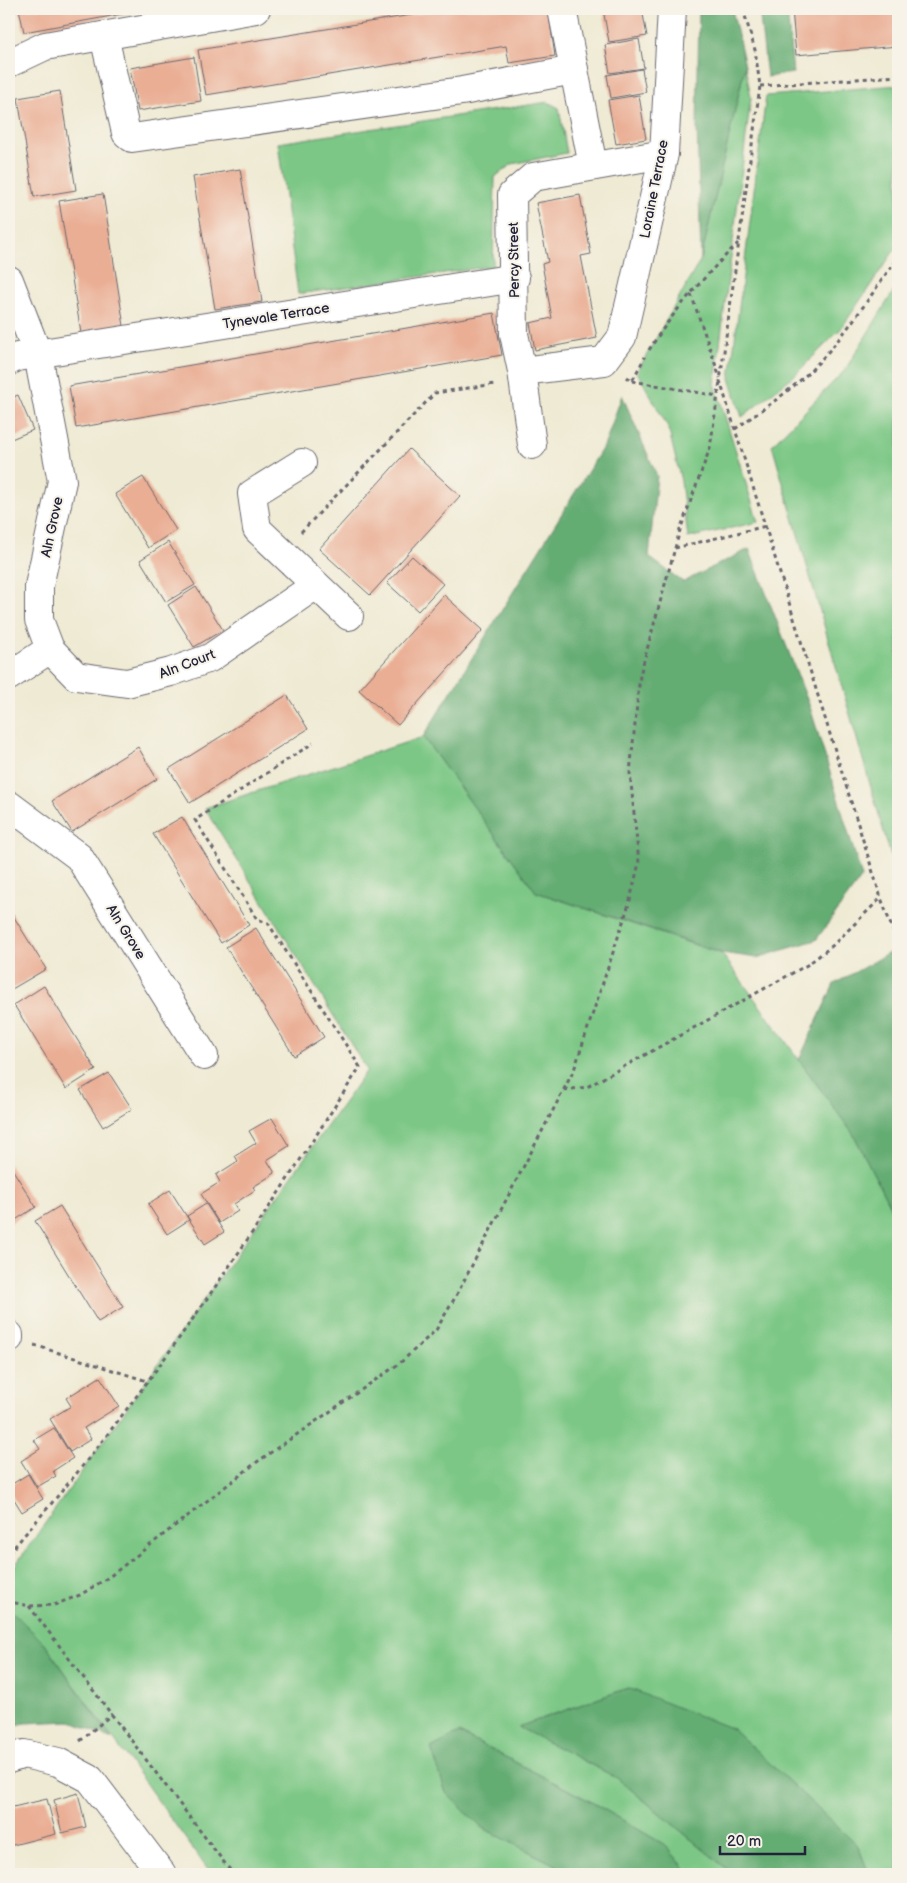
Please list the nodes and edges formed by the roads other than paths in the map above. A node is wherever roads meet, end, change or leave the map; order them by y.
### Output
1 (256, 9) edge
2 (562, 9) edge
3 (672, 9) edge
4 (149, 18) edge
5 (104, 36) junction
6 (9, 63) edge
7 (574, 70) junction
8 (664, 154) junction
9 (592, 166) junction
10 (515, 278) junction
11 (9, 280) edge
12 (38, 354) junction
13 (9, 361) edge
14 (522, 375) junction
15 (532, 445) dead end
16 (302, 463) dead end
17 (316, 585) junction
18 (349, 616) dead end
19 (50, 649) junction
20 (9, 676) edge
21 (9, 806) edge
22 (204, 1056) dead end
23 (9, 1759) edge
24 (162, 1874) edge

1 - 4 street
2 - 7 street
3 - 8 street, Loraine Terrace
4 - 5 street
5 - 6 street
5 - 7 street
7 - 9 street
8 - 9 street, Percy Street
8 - 14 street, Loraine Terrace
9 - 10 street, Percy Street
10 - 12 street, Tynevale Terrace
10 - 14 street, Percy Street
11 - 12 street, Aln Grove
12 - 13 street, Tynevale Terrace
12 - 19 street, Aln Grove
14 - 15 street, Percy Street
16 - 17 street
17 - 18 street
17 - 19 street, Aln Court
19 - 20 street
21 - 22 street, Aln Grove
23 - 24 street

